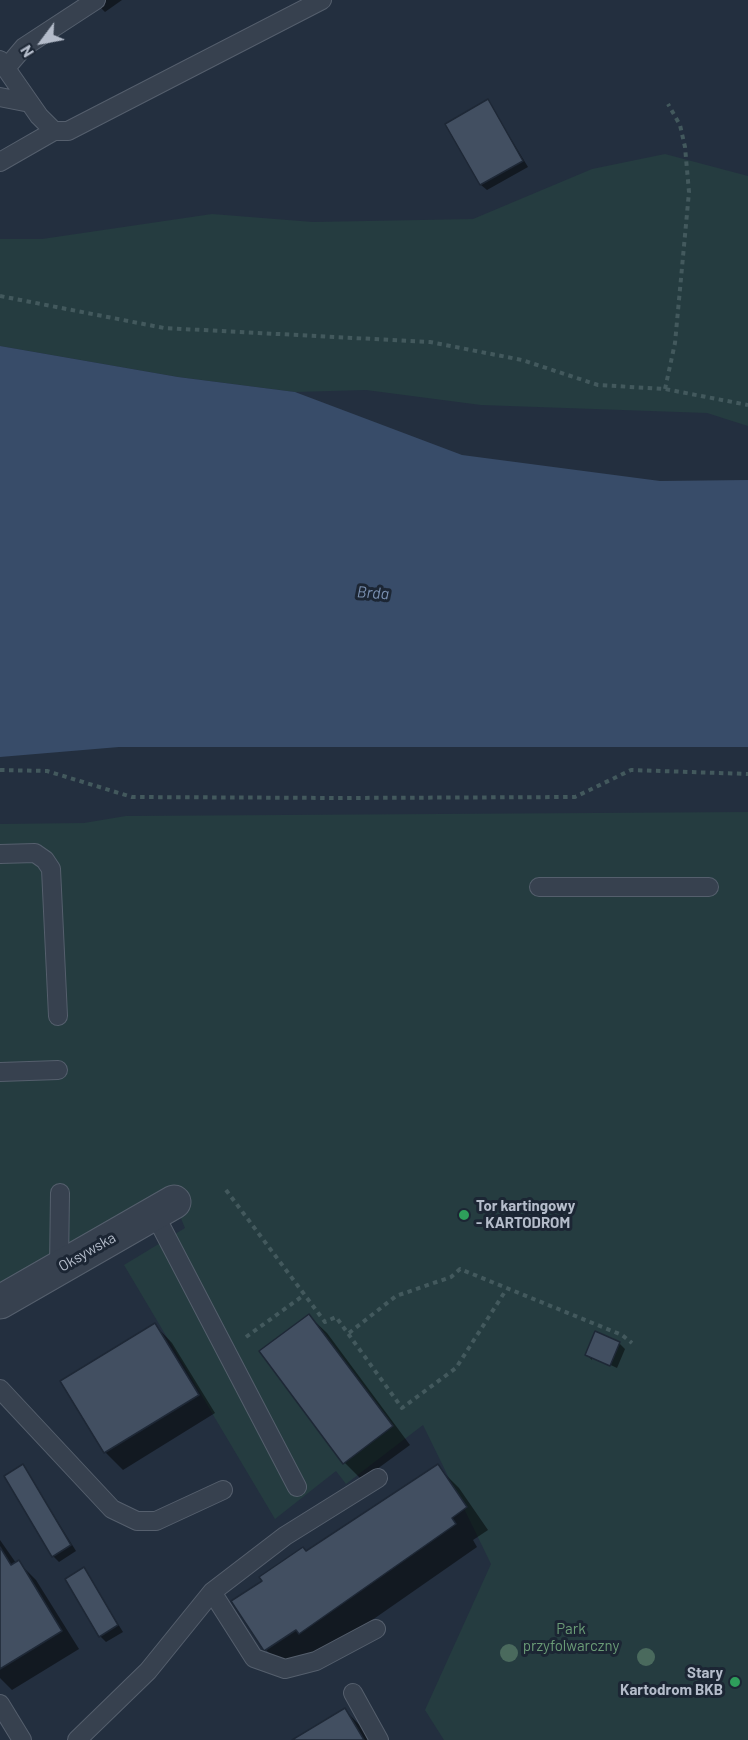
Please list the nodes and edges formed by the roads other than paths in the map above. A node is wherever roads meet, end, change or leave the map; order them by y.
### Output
1 (96, 0) edge
2 (322, 0) edge
3 (3, 64) edge
4 (0, 97) edge
5 (30, 103) junction
6 (54, 131) junction
7 (0, 162) edge
8 (0, 854) edge
9 (539, 887) dead end
10 (709, 888) dead end
11 (58, 1016) dead end
12 (58, 1070) dead end
13 (0, 1072) edge
14 (60, 1193) dead end
15 (164, 1208) joint
16 (59, 1268) junction
17 (0, 1302) edge
18 (0, 1389) edge
19 (378, 1478) dead end
20 (297, 1487) dead end
21 (223, 1490) dead end
22 (212, 1592) junction
23 (376, 1629) dead end
24 (352, 1693) dead end
25 (0, 1704) edge
26 (22, 1740) edge
27 (77, 1740) edge
28 (379, 1740) edge

1 - 3 lane
2 - 6 lane
3 - 5 lane
4 - 5 lane
5 - 6 lane
6 - 7 lane
8 - 11 lane
9 - 10 lane
12 - 13 lane
14 - 16 lane
15 - 16 street, Oksywska
15 - 20 lane
16 - 17 street, Oksywska
18 - 21 lane
19 - 22 lane
22 - 23 lane
22 - 27 lane
24 - 28 lane
25 - 26 lane

